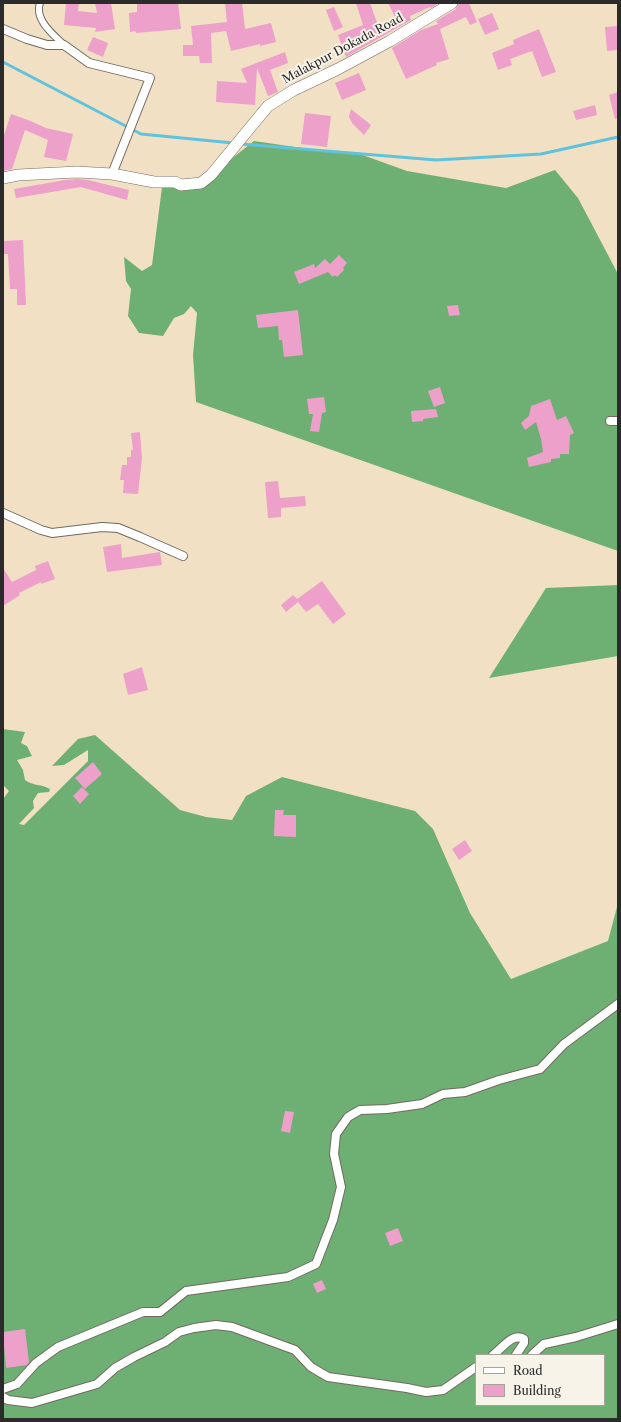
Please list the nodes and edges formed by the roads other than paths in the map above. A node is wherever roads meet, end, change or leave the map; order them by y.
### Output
1 (40, 3) edge
2 (452, 3) edge
3 (3, 29) edge
4 (64, 45) junction
5 (112, 174) junction
6 (3, 178) edge
7 (3, 513) edge
8 (183, 556) dead end
9 (618, 1004) edge
10 (618, 1324) edge
11 (494, 1354) edge
12 (517, 1354) edge
13 (533, 1354) edge
14 (475, 1368) edge
15 (3, 1389) edge
16 (3, 1397) edge

1 - 4 street
2 - 5 street, Malakpur Dokada Road
3 - 4 street
4 - 5 street
5 - 6 street
7 - 8 street
9 - 15 street
10 - 13 street
11 - 12 street
14 - 16 street

